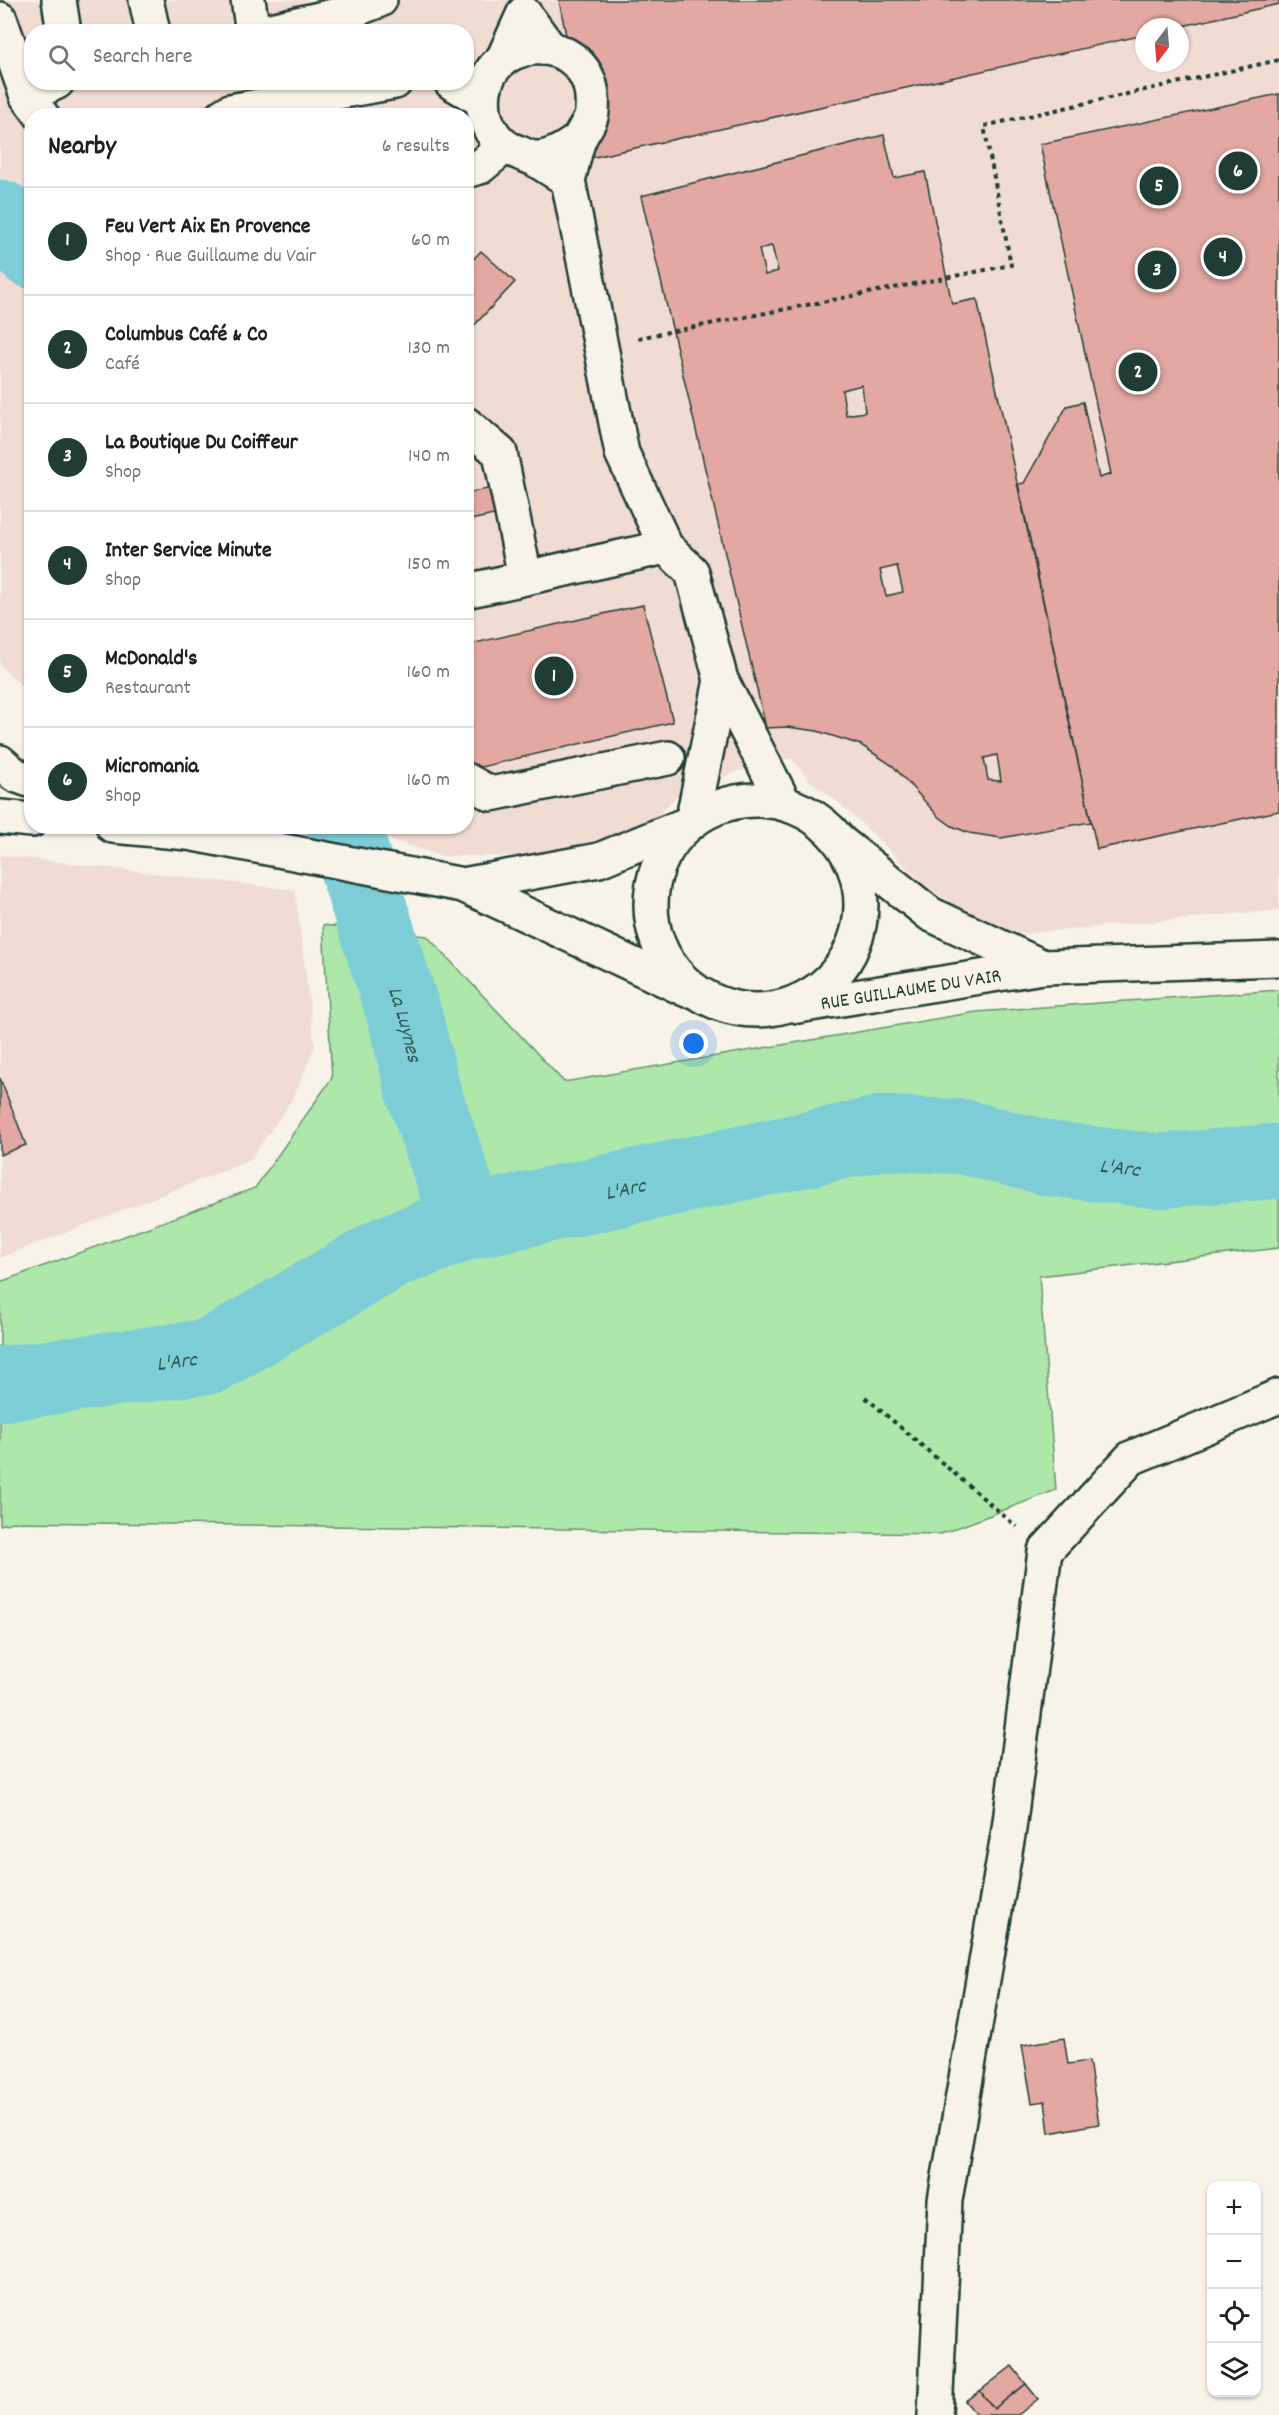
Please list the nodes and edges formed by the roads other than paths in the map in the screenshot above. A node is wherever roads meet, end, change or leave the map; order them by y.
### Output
1 (59, 0) edge
2 (146, 0) edge
3 (248, 0) edge
4 (380, 0) edge
5 (345, 6) edge
6 (522, 7) edge
7 (0, 19) edge
8 (63, 24) edge
9 (151, 24) edge
10 (252, 24) edge
11 (287, 24) edge
12 (549, 47) junction
13 (485, 77) edge
14 (24, 79) edge
15 (29, 90) edge
16 (50, 90) edge
17 (349, 90) edge
18 (35, 106) edge
19 (247, 108) edge
20 (579, 139) junction
21 (519, 152) junction
22 (474, 169) edge
23 (568, 180) junction
24 (474, 431) edge
25 (666, 547) junction
26 (525, 577) junction
27 (474, 589) edge
28 (721, 680) junction
29 (668, 758) dead end
30 (0, 762) edge
31 (24, 778) edge
32 (474, 784) edge
33 (784, 803) junction
34 (0, 817) edge
35 (24, 819) edge
36 (690, 821) junction
37 (198, 834) edge
38 (843, 844) junction
39 (463, 885) junction
40 (1279, 959) edge
41 (1043, 967) junction
42 (702, 997) junction
43 (777, 1010) junction
44 (1279, 1396) edge
45 (935, 2415) edge

1 - 8 main road
2 - 9 main road
3 - 10 main road
4 - 5 main road
5 - 11 main road
6 - 12 main road
6 - 13 main road
7 - 14 main road
12 - 13 main road
12 - 20 main road
13 - 21 main road
15 - 18 main road
16 - 18 main road
17 - 19 main road
20 - 21 main road
20 - 23 main road
21 - 22 main road
21 - 23 main road
23 - 25 main road
24 - 26 main road
25 - 26 main road
25 - 28 main road
26 - 27 main road
28 - 33 main road
28 - 36 main road
29 - 32 main road
30 - 31 main road
33 - 36 main road
33 - 38 main road
34 - 35 main road
36 - 39 main road
36 - 42 main road
37 - 39 main road
38 - 41 main road, RUE GUILLAUME DU VAIR
38 - 43 main road
39 - 42 main road
40 - 41 main road, RUE GUILLAUME DU VAIR
41 - 43 main road, RUE GUILLAUME DU VAIR
42 - 43 main road
44 - 45 main road

